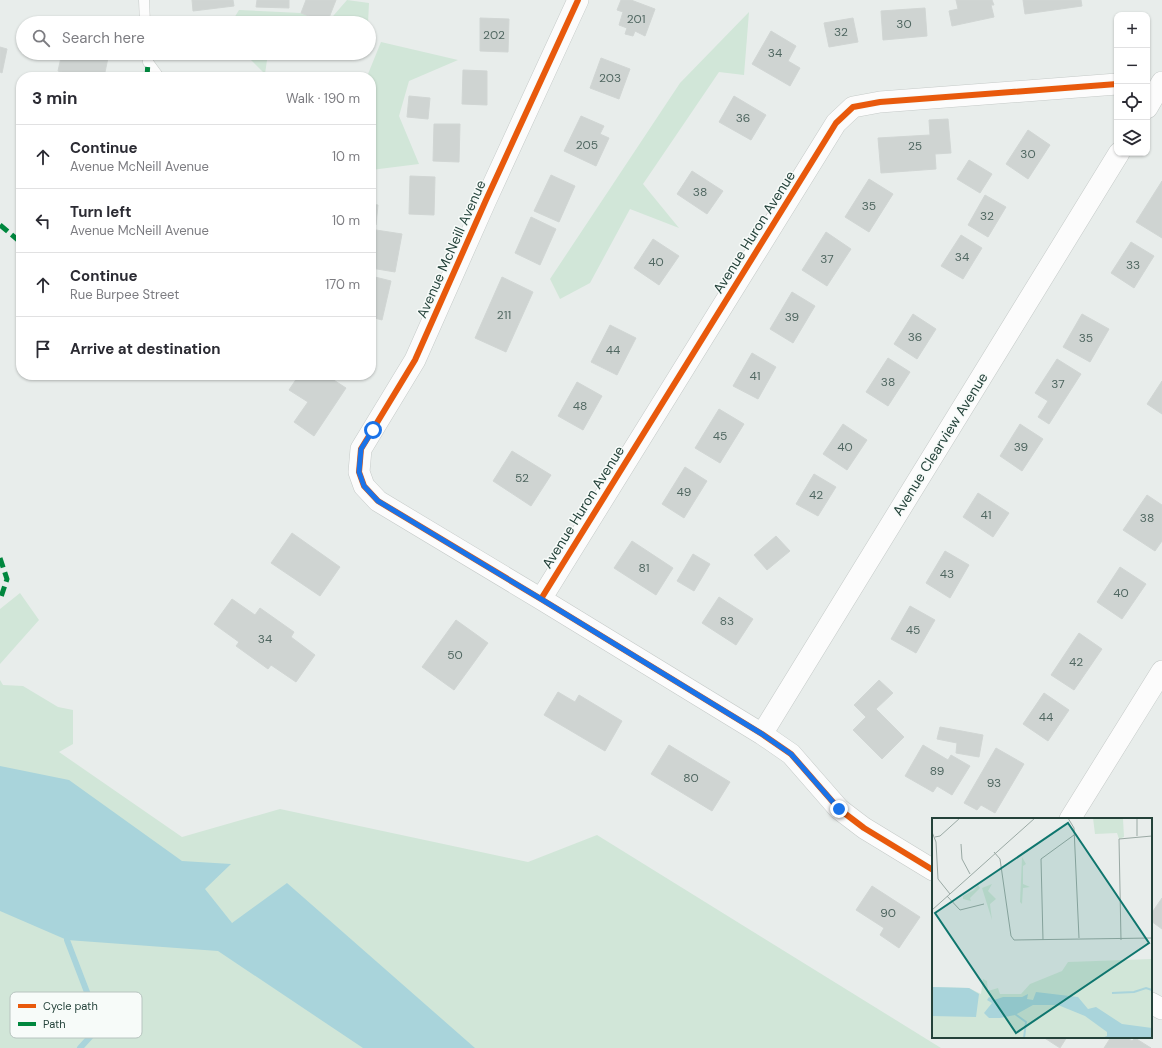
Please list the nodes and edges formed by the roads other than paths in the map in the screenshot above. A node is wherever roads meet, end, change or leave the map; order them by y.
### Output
1 (144, 0) edge
2 (578, 0) edge
3 (145, 16) edge
4 (148, 60) edge
5 (155, 72) edge
6 (1114, 84) edge
7 (1117, 156) edge
8 (541, 599) junction
9 (1162, 671) edge
10 (762, 734) junction
11 (1071, 818) edge
12 (932, 869) edge
13 (1152, 1004) edge
14 (1162, 1009) edge

1 - 3 lane
2 - 8 street, Avenue McNeill Avenue
4 - 5 lane
6 - 8 street, Avenue Huron Avenue
7 - 10 street, Avenue Clearview Avenue
8 - 10 street, Avenue McNeill Avenue
9 - 11 street
10 - 12 street, Avenue McNeill Avenue
13 - 14 street

